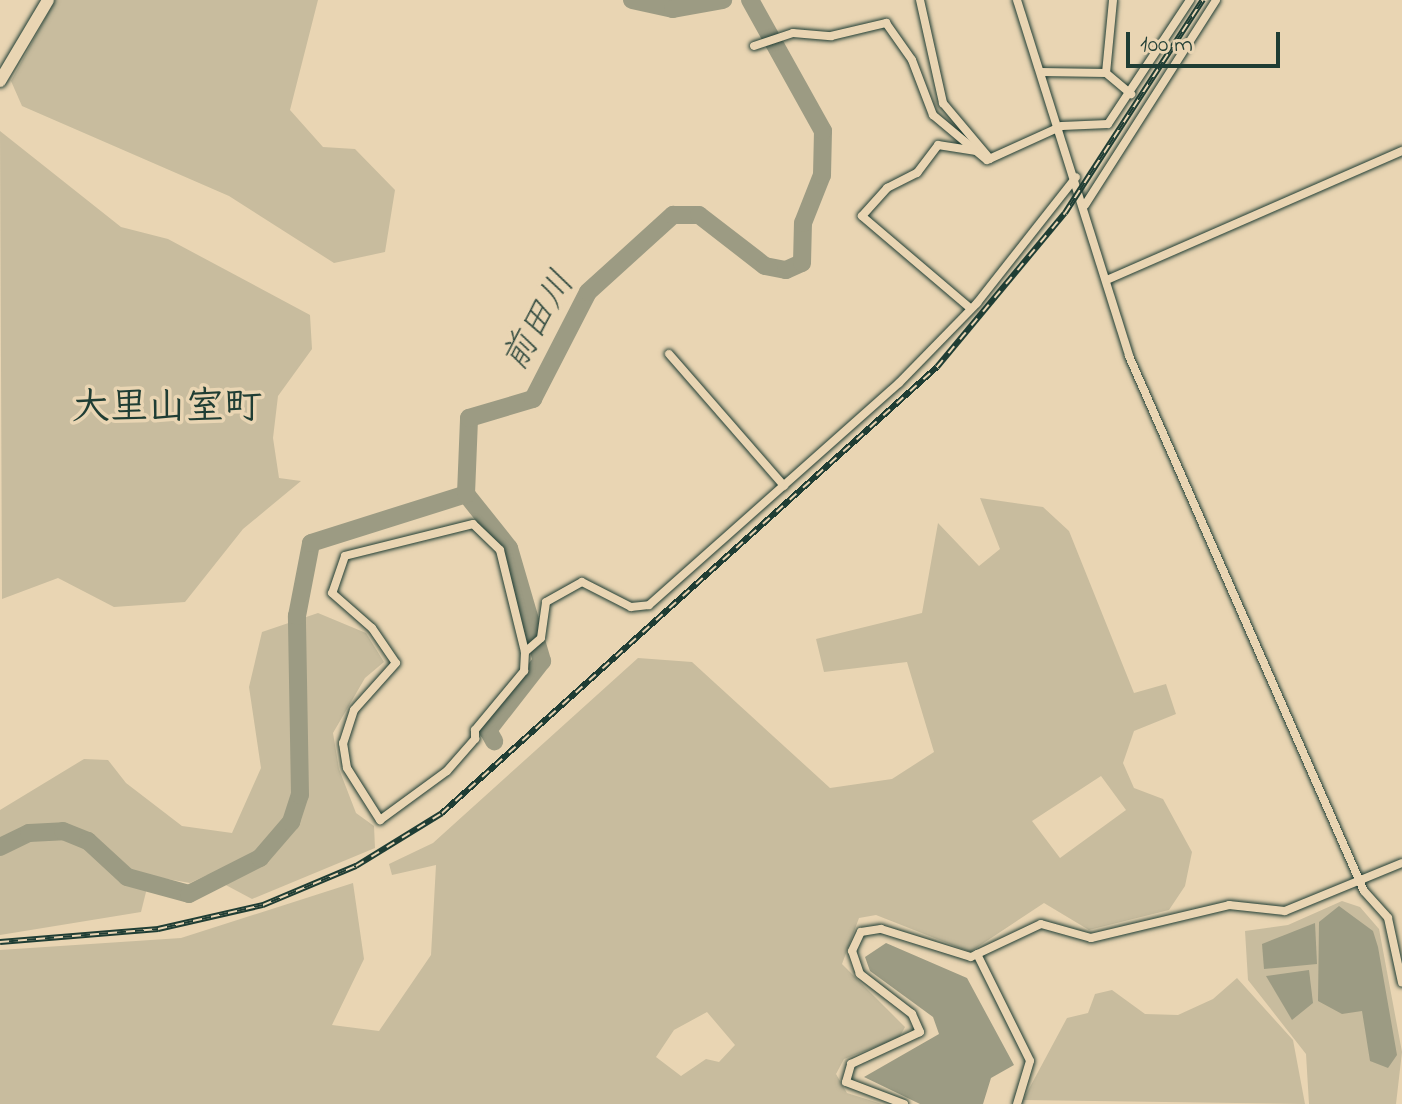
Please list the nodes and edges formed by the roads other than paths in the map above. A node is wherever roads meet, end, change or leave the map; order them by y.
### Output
1 (48, 0) edge
2 (920, 0) edge
3 (1017, 0) edge
4 (1113, 0) edge
5 (1190, 0) edge
6 (1216, 0) edge
7 (759, 45) dead end
8 (1041, 72) junction
9 (1106, 73) junction
10 (0, 81) edge
11 (1131, 94) junction
12 (1062, 126) junction
13 (975, 151) junction
14 (1402, 151) edge
15 (990, 159) junction
16 (1076, 177) junction
17 (1085, 205) junction
18 (1109, 279) junction
19 (970, 308) junction
20 (669, 354) dead end
21 (784, 486) junction
22 (530, 648) junction
23 (1402, 863) edge
24 (1360, 879) junction
25 (977, 954) junction
26 (1402, 983) edge
27 (904, 1104) edge
28 (1017, 1104) edge

1 - 10 street
2 - 15 street
3 - 8 street
4 - 9 street
5 - 11 street
6 - 17 street
7 - 13 street
8 - 9 street
8 - 12 street
9 - 11 street
11 - 12 street
12 - 15 street
12 - 16 street
13 - 15 street
13 - 19 street
14 - 18 street
16 - 17 street
16 - 19 street
17 - 18 street
18 - 24 street
19 - 21 street
20 - 21 street
21 - 22 street
22 - 22 street
23 - 24 street
24 - 25 street
24 - 26 street
25 - 27 street
25 - 28 street

